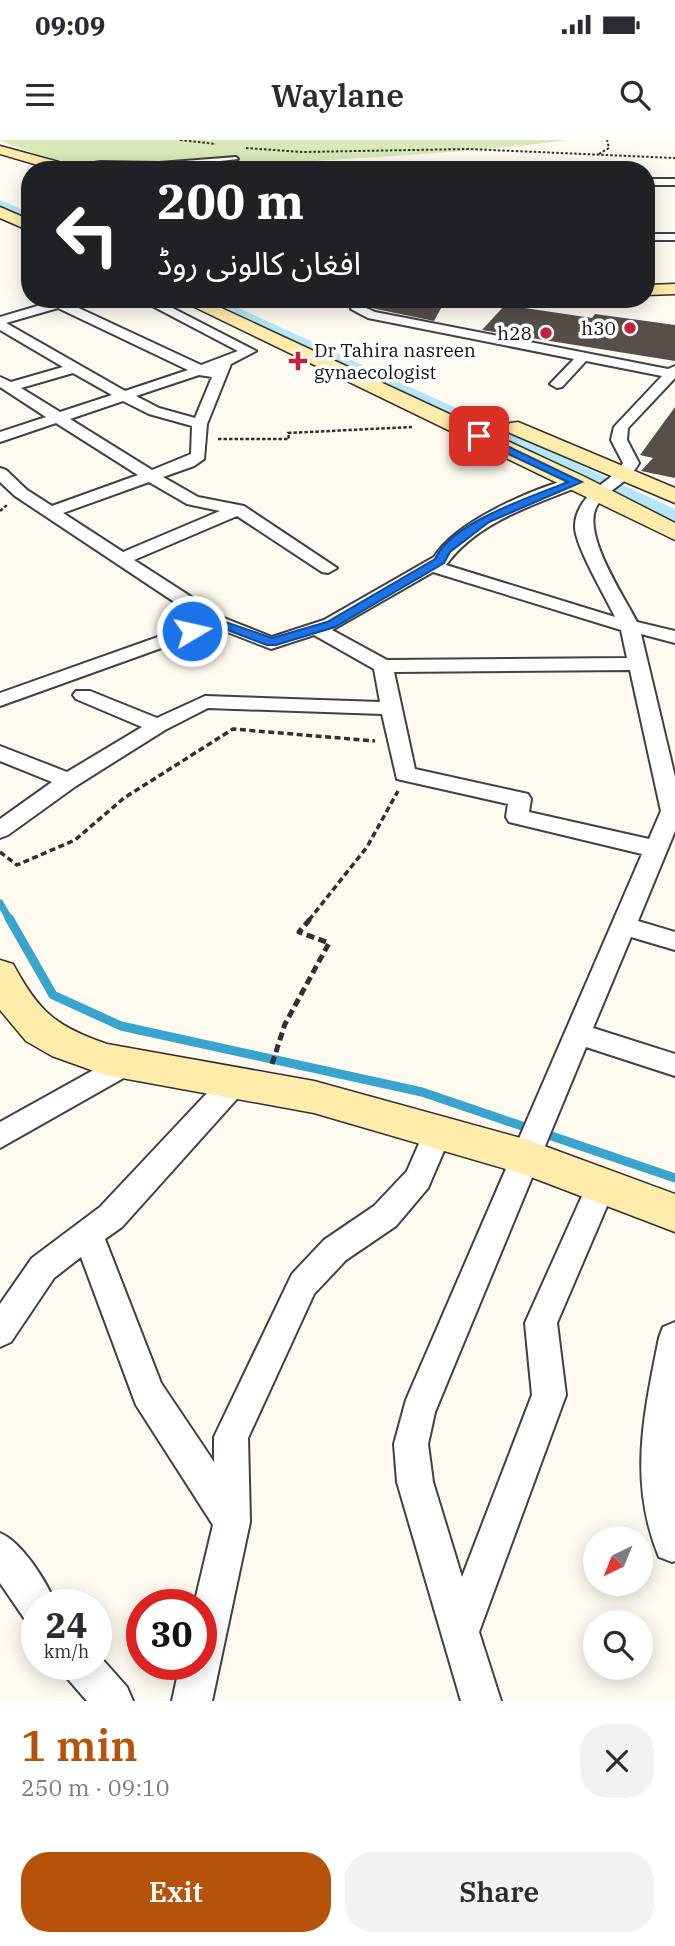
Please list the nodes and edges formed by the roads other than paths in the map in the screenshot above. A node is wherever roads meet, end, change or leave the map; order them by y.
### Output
1 (0, 151) edge
2 (236, 158) dead end
3 (38, 161) edge
4 (198, 161) edge
5 (655, 182) edge
6 (675, 182) edge
7 (0, 212) edge
8 (21, 222) edge
9 (655, 237) edge
10 (675, 237) edge
11 (675, 289) edge
12 (655, 290) edge
13 (47, 308) edge
14 (67, 308) edge
15 (163, 308) edge
16 (206, 308) edge
17 (254, 308) edge
18 (357, 308) edge
19 (258, 310) dead end
20 (0, 323) edge
21 (583, 357) junction
22 (225, 362) junction
23 (77, 367) junction
24 (199, 370) junction
25 (673, 372) edge
26 (219, 378) junction
27 (5, 384) edge
28 (557, 384) dead end
29 (124, 396) junction
30 (59, 418) junction
31 (496, 418) dead end
32 (199, 431) junction
33 (0, 437) edge
34 (0, 473) edge
35 (153, 476) junction
36 (577, 482) junction
37 (611, 485) junction
38 (675, 496) edge
39 (238, 510) junction
40 (50, 512) junction
41 (675, 533) edge
42 (121, 559) junction
43 (432, 566) junction
44 (328, 568) dead end
45 (217, 622) junction
46 (630, 627) junction
47 (317, 629) junction
48 (675, 637) edge
49 (639, 664) junction
50 (383, 666) junction
51 (83, 695) dead end
52 (0, 700) edge
53 (392, 708) junction
54 (158, 726) junction
55 (0, 753) edge
56 (68, 781) junction
57 (0, 830) edge
58 (665, 836) edge
59 (623, 926) junction
60 (675, 941) edge
61 (0, 976) edge
62 (578, 1034) junction
63 (126, 1063) junction
64 (675, 1065) edge
65 (234, 1083) junction
66 (438, 1132) junction
67 (0, 1136) edge
68 (534, 1143) junction
69 (601, 1185) junction
70 (675, 1213) edge
71 (88, 1234) junction
72 (0, 1331) edge
73 (675, 1338) edge
74 (232, 1522) junction
75 (672, 1544) dead end
76 (0, 1552) edge
77 (26, 1589) edge
78 (217, 1589) edge
79 (460, 1632) junction
80 (95, 1680) edge
81 (197, 1680) edge
82 (113, 1701) edge
83 (192, 1701) edge
84 (481, 1701) edge

1 - 3 main road
2 - 4 lane
5 - 6 street
7 - 8 main road
9 - 10 street
11 - 12 main road
13 - 20 street
14 - 24 street
15 - 22 street
16 - 36 main road
17 - 19 main road
18 - 21 street
20 - 23 street
21 - 25 street
21 - 28 street
22 - 24 street
22 - 26 street
23 - 27 street
23 - 29 street
24 - 26 street
24 - 29 street
25 - 37 street
26 - 32 street
27 - 30 street
29 - 30 street
29 - 32 street
30 - 33 street
30 - 35 street
31 - 37 main road
32 - 35 street
34 - 40 street
35 - 39 street
35 - 40 street
36 - 37 main road
36 - 43 street
37 - 38 main road
37 - 41 main road
37 - 46 street
39 - 42 street
39 - 44 street
40 - 42 street
42 - 45 street
43 - 46 street
43 - 47 street
45 - 47 street
45 - 52 street
46 - 48 street
46 - 49 street
47 - 50 street
49 - 50 street
49 - 58 street
50 - 53 street
51 - 54 street
53 - 54 street
53 - 58 street
54 - 56 street
55 - 56 street
56 - 57 street
58 - 59 street
59 - 60 street
59 - 62 street
61 - 63 main road
62 - 64 street
62 - 68 street
63 - 65 main road
63 - 67 street
65 - 66 main road
65 - 71 street
66 - 68 main road
66 - 74 street
68 - 69 main road
68 - 79 street
69 - 70 main road
69 - 79 street
71 - 72 street
71 - 74 street
73 - 75 street
74 - 78 street
76 - 77 street
79 - 84 street
80 - 82 street
81 - 83 street

